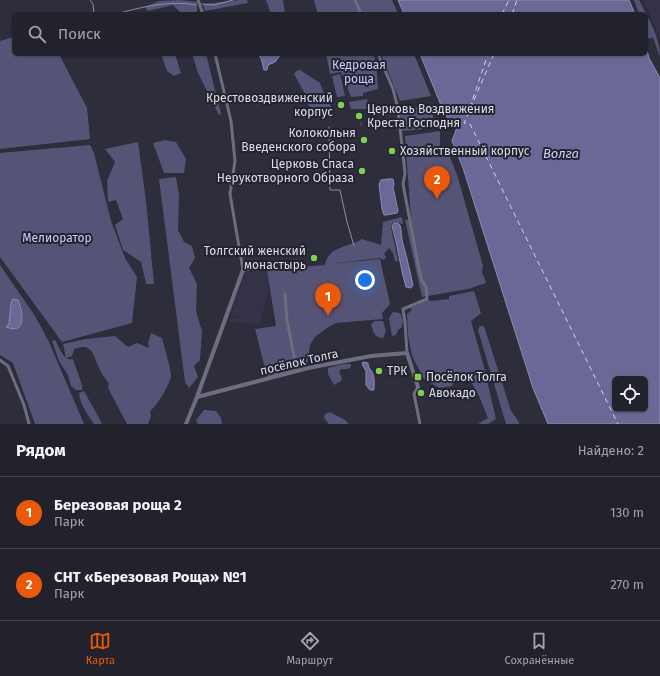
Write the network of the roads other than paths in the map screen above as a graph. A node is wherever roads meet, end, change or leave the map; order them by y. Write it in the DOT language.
graph roads {
  1 [pos="198,0"];
  2 [pos="355,0"];
  3 [pos="202,12"];
  4 [pos="360,12"];
  5 [pos="215,56"];
  6 [pos="379,56"];
  7 [pos="298,265"];
  8 [pos="243,270"];
  9 [pos="285,294"];
  10 [pos="407,353"];
  11 [pos="0,360"];
  12 [pos="297,371"];
  13 [pos="418,387"];
  14 [pos="197,397"];
  15 [pos="29,424"];
  16 [pos="186,424"];
  17 [pos="420,424"];
  1 -- 3 [label="street"];
  2 -- 4 [label="street"];
  5 -- 8 [label="street"];
  6 -- 10 [label="street"];
  7 -- 8 [label="street"];
  8 -- 14 [label="street"];
  9 -- 12 [label="street"];
  10 -- 12 [label="street, посёлок Толга"];
  10 -- 13 [label="street"];
  11 -- 15 [label="street"];
  12 -- 14 [label="street, посёлок Толга"];
  13 -- 17 [label="street"];
  14 -- 16 [label="street"];
}
